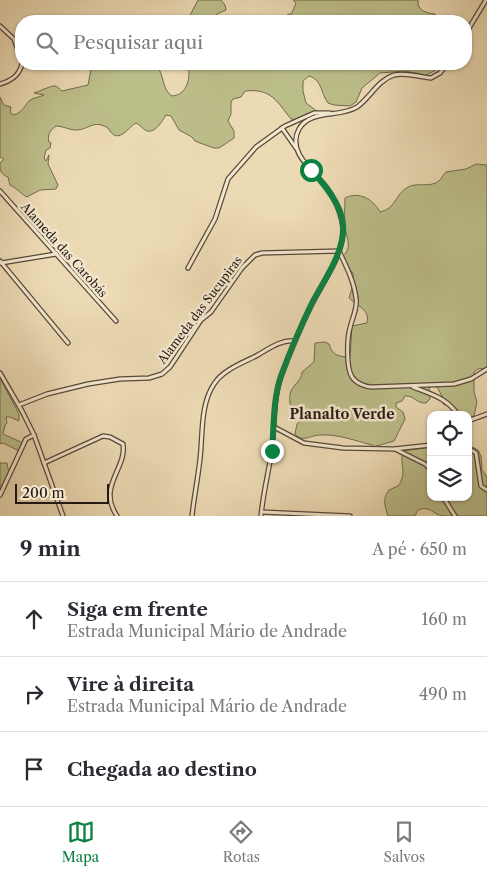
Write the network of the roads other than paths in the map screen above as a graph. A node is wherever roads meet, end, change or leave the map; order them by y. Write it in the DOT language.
graph roads {
  1 [pos="486,0"];
  2 [pos="472,23"];
  3 [pos="0,26"];
  4 [pos="15,43"];
  5 [pos="19,70"];
  6 [pos="442,70"];
  7 [pos="0,84"];
  8 [pos="336,114"];
  9 [pos="282,128"];
  10 [pos="297,150"];
  11 [pos="0,191"];
  12 [pos="339,251"];
  13 [pos="56,254"];
  14 [pos="1,262"];
  15 [pos="188,268"];
  16 [pos="116,321"];
  17 [pos="295,341"];
  18 [pos="68,343"];
  19 [pos="487,368"];
  20 [pos="0,373"];
  21 [pos="410,386"];
  22 [pos="19,405"];
  23 [pos="456,411"];
  24 [pos="487,414"];
  25 [pos="472,420"];
  26 [pos="274,427"];
  27 [pos="34,435"];
  28 [pos="427,445"];
  29 [pos="394,449"];
  30 [pos="472,450"];
  31 [pos="44,463"];
  32 [pos="427,466"];
  33 [pos="487,490"];
  34 [pos="0,495"];
  35 [pos="446,501"];
  36 [pos="262,514"];
  37 [pos="63,516"];
  38 [pos="117,516"];
  39 [pos="192,516"];
  40 [pos="350,516"];
  41 [pos="455,516"];
  1 -- 2 [label="street"];
  3 -- 4 [label="street"];
  5 -- 7 [label="street"];
  6 -- 8 [label="street"];
  8 -- 9 [label="street"];
  8 -- 10 [label="street"];
  9 -- 10 [label="street"];
  9 -- 15 [label="street"];
  10 -- 12 [label="street"];
  11 -- 13 [label="street, Alameda das Carobás"];
  12 -- 17 [label="street"];
  12 -- 21 [label="street"];
  12 -- 22 [label="street, Alameda das Sucupiras"];
  13 -- 14 [label="street"];
  13 -- 16 [label="street, Alameda das Carobás"];
  14 -- 18 [label="street"];
  17 -- 26 [label="street"];
  17 -- 39 [label="street"];
  19 -- 21 [label="street"];
  20 -- 22 [label="street"];
  21 -- 23 [label="street"];
  22 -- 27 [label="street"];
  24 -- 25 [label="street"];
  26 -- 29 [label="street"];
  26 -- 36 [label="street"];
  27 -- 31 [label="street"];
  27 -- 34 [label="street"];
  28 -- 29 [label="street"];
  29 -- 32 [label="street"];
  30 -- 33 [label="street"];
  31 -- 37 [label="street"];
  31 -- 38 [label="street"];
  35 -- 41 [label="street"];
  36 -- 40 [label="street"];
}
